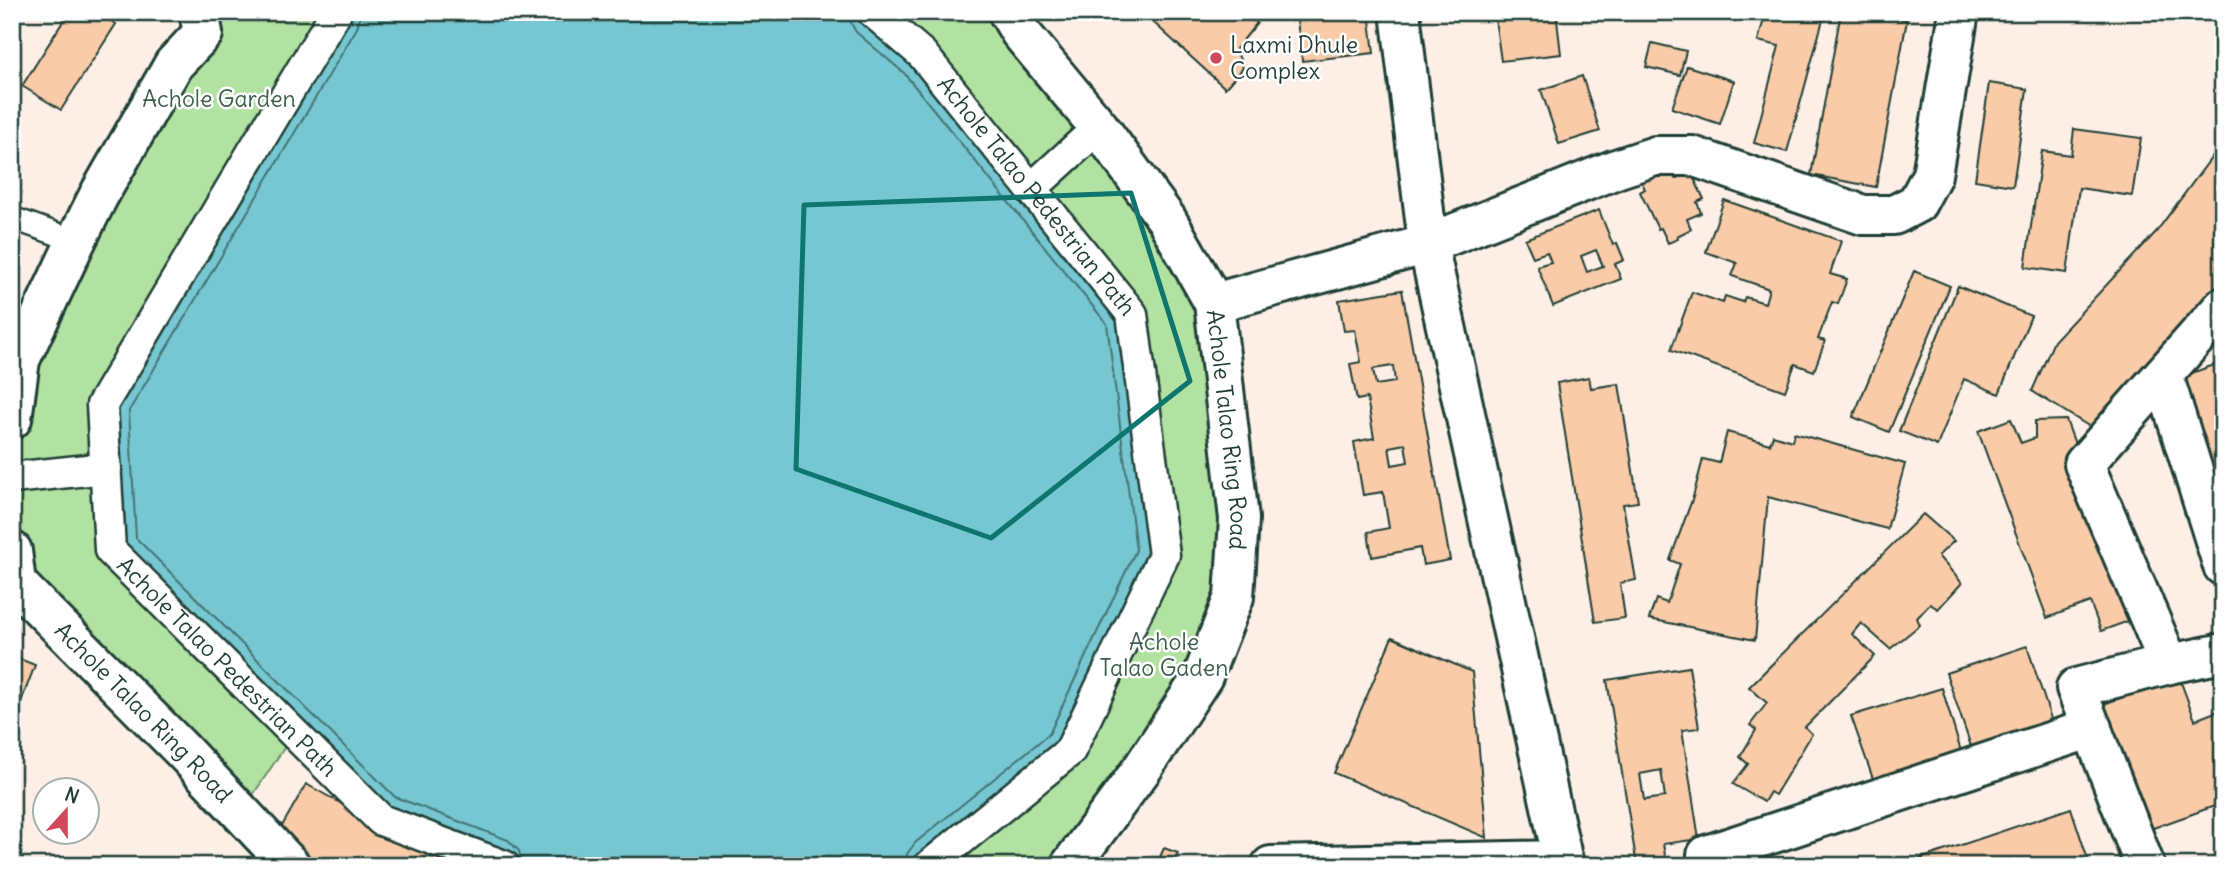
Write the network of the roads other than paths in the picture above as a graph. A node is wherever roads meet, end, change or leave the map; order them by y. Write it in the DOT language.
graph roads {
  1 [pos="336,12"];
  2 [pos="873,12"];
  3 [pos="1008,12"];
  4 [pos="1400,12"];
  5 [pos="1959,12"];
  6 [pos="208,19"];
  7 [pos="1099,127"];
  8 [pos="1031,189"];
  9 [pos="12,218"];
  10 [pos="76,241"];
  11 [pos="1428,244"];
  12 [pos="1214,303"];
  13 [pos="2223,307"];
  14 [pos="2163,374"];
  15 [pos="12,419"];
  16 [pos="106,468"];
  17 [pos="12,478"];
  18 [pos="12,551"];
  19 [pos="2223,566"];
  20 [pos="2223,653"];
  21 [pos="2169,664"];
  22 [pos="2092,728"];
  23 [pos="1564,863"];
  24 [pos="290,866"];
  25 [pos="504,866"];
  26 [pos="929,866"];
  27 [pos="1070,866"];
  28 [pos="1271,866"];
  29 [pos="1710,866"];
  30 [pos="2145,866"];
  1 -- 16 [label="street, Achole Talao Pedestrian Path"];
  2 -- 8 [label="street, Achole Talao Pedestrian Path"];
  3 -- 7 [label="street, Achole Talao Ring Road"];
  4 -- 11 [label="street"];
  5 -- 11 [label="street"];
  6 -- 10 [label="street"];
  7 -- 8 [label="street"];
  7 -- 12 [label="street, Achole Talao Ring Road"];
  8 -- 26 [label="street, Achole Talao Pedestrian Path"];
  9 -- 10 [label="lane"];
  10 -- 15 [label="street"];
  11 -- 12 [label="street"];
  11 -- 23 [label="street"];
  12 -- 27 [label="street, Achole Talao Ring Road"];
  13 -- 14 [label="street"];
  14 -- 19 [label="street"];
  14 -- 21 [label="street"];
  16 -- 17 [label="street"];
  16 -- 25 [label="street, Achole Talao Pedestrian Path"];
  18 -- 24 [label="street, Achole Talao Ring Road"];
  20 -- 21 [label="street"];
  21 -- 22 [label="street"];
  22 -- 29 [label="street"];
  22 -- 30 [label="street"];
  23 -- 28 [label="street"];
}
